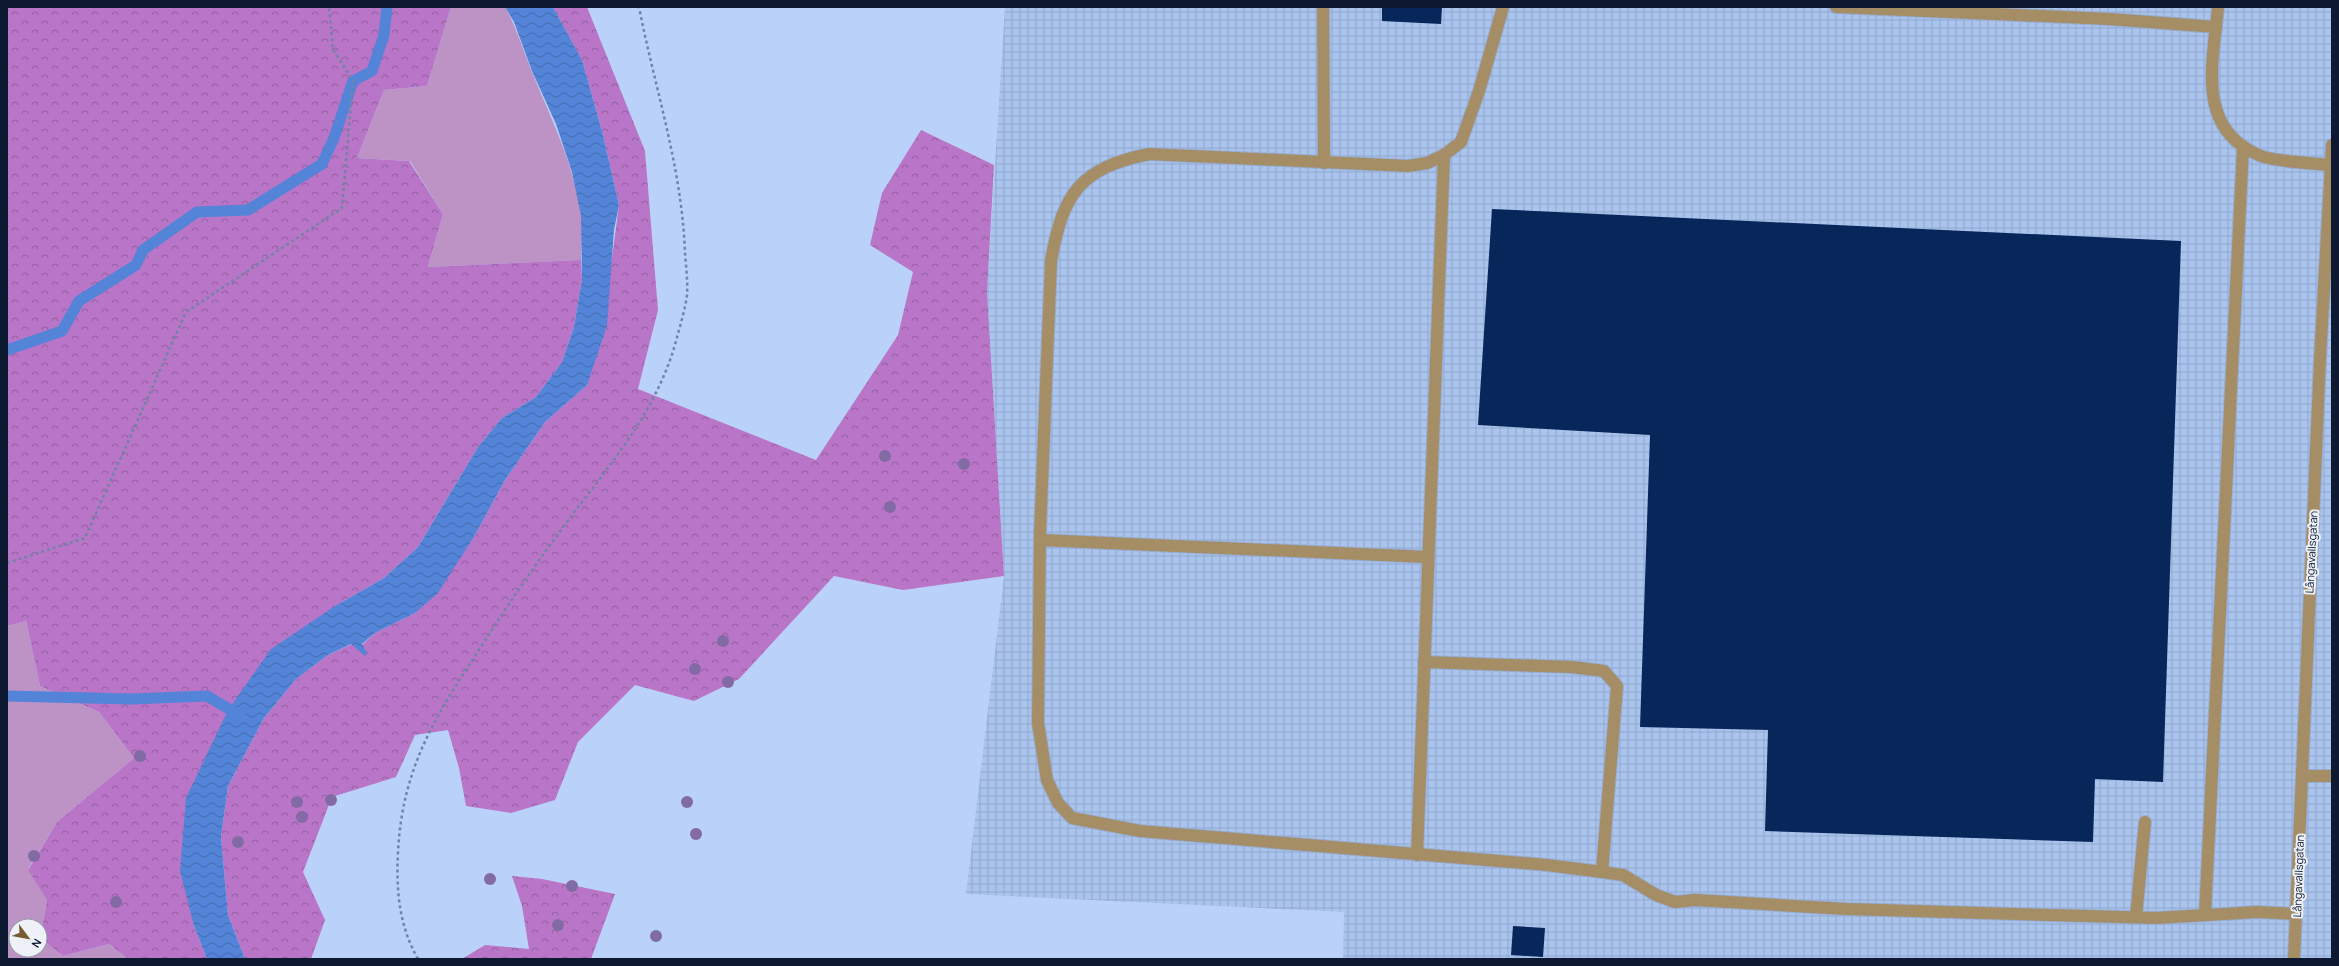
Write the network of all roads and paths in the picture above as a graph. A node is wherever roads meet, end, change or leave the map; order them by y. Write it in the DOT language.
graph roads {
  1 [pos="329,7"];
  2 [pos="639,7"];
  3 [pos="1323,7"];
  4 [pos="1504,7"];
  5 [pos="1836,7"];
  6 [pos="2218,7"];
  7 [pos="1946,9"];
  8 [pos="2046,12"];
  9 [pos="2216,27"];
  10 [pos="2332,145"];
  11 [pos="2243,147"];
  12 [pos="1444,155"];
  13 [pos="1324,163"];
  14 [pos="2331,165"];
  15 [pos="2328,280"];
  16 [pos="1040,540"];
  17 [pos="1428,557"];
  18 [pos="7,563"];
  19 [pos="1424,662"];
  20 [pos="2302,776"];
  21 [pos="2332,776"];
  22 [pos="2145,822"];
  23 [pos="1417,855"];
  24 [pos="1602,872"];
  25 [pos="2296,914"];
  26 [pos="2205,915"];
  27 [pos="2136,917"];
  28 [pos="418,959"];
  29 [pos="2294,959"];
  1 -- 18 [label="path"];
  2 -- 28 [label="path"];
  3 -- 13 [label="street"];
  4 -- 12 [label="street"];
  5 -- 7 [label="street"];
  6 -- 9 [label="street"];
  7 -- 8 [label="street"];
  8 -- 9 [label="street"];
  9 -- 11 [label="street"];
  10 -- 14 [label="street, Långavallsgatan"];
  11 -- 14 [label="street"];
  11 -- 26 [label="street"];
  12 -- 13 [label="street"];
  12 -- 17 [label="street"];
  13 -- 16 [label="street"];
  14 -- 15 [label="street, Långavallsgatan"];
  15 -- 20 [label="street, Långavallsgatan"];
  16 -- 17 [label="street"];
  16 -- 23 [label="street"];
  17 -- 19 [label="street"];
  19 -- 23 [label="street"];
  19 -- 24 [label="street"];
  20 -- 21 [label="street"];
  20 -- 25 [label="street, Långavallsgatan"];
  22 -- 27 [label="street"];
  23 -- 24 [label="street"];
  24 -- 27 [label="street"];
  25 -- 26 [label="street"];
  25 -- 29 [label="street, Långavallsgatan"];
  26 -- 27 [label="street"];
}
